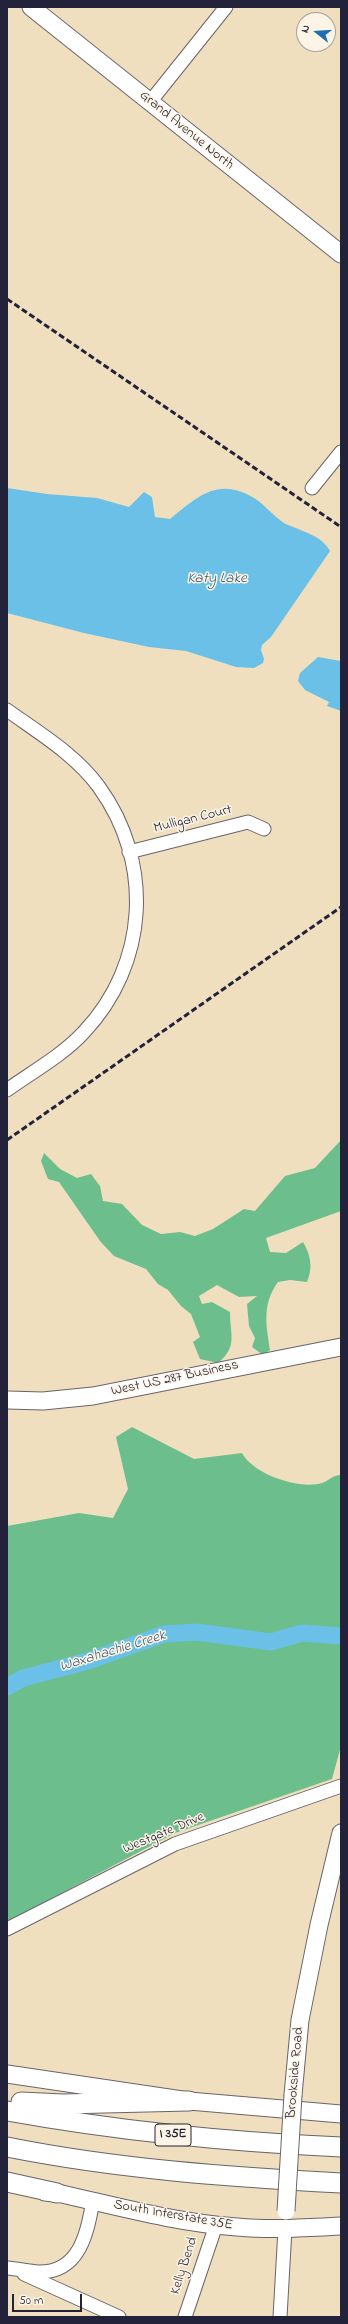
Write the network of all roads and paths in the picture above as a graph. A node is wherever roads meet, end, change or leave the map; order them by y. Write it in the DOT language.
graph roads {
  1 [pos="31,7"];
  2 [pos="226,7"];
  3 [pos="150,102"];
  4 [pos="341,254"];
  5 [pos="341,452"];
  6 [pos="312,488"];
  7 [pos="7,710"];
  8 [pos="264,829"];
  9 [pos="129,852"];
  10 [pos="7,1090"];
  11 [pos="341,1347"];
  12 [pos="7,1400"];
  13 [pos="341,1786"];
  14 [pos="341,1837"];
  15 [pos="7,1929"];
  16 [pos="7,2074"];
  17 [pos="7,2100"];
  18 [pos="189,2101"];
  19 [pos="7,2111"];
  20 [pos="341,2114"];
  21 [pos="7,2147"];
  22 [pos="341,2147"];
  23 [pos="7,2182"];
  24 [pos="341,2183"];
  25 [pos="7,2189"];
  26 [pos="57,2193"];
  27 [pos="93,2201"];
  28 [pos="216,2225"];
  29 [pos="341,2226"];
  30 [pos="285,2229"];
  31 [pos="10,2268"];
  32 [pos="120,2317"];
  33 [pos="185,2317"];
  34 [pos="280,2317"];
  1 -- 3 [label="main road, Grand Avenue North"];
  2 -- 3 [label="street"];
  3 -- 4 [label="main road, Grand Avenue North"];
  5 -- 6 [label="street"];
  7 -- 9 [label="street"];
  8 -- 9 [label="street, Mulligan Court"];
  9 -- 10 [label="street"];
  11 -- 12 [label="main road, West US 287 Business"];
  13 -- 15 [label="street, Westgate Drive"];
  14 -- 30 [label="main road, Brookside Road, bridge"];
  16 -- 18 [label="main road"];
  17 -- 18 [label="highway"];
  18 -- 20 [label="main road"];
  19 -- 22 [label="highway, I 35E"];
  21 -- 24 [label="highway"];
  23 -- 26 [label="highway"];
  25 -- 26 [label="main road, South Interstate 35E"];
  26 -- 27 [label="main road, South Interstate 35E"];
  27 -- 28 [label="main road, South Interstate 35E"];
  27 -- 31 [label="street"];
  28 -- 30 [label="main road, South Interstate 35E"];
  28 -- 33 [label="street, Kelly Bend"];
  29 -- 30 [label="main road, South Interstate 35E"];
  30 -- 34 [label="street, Brookside Road"];
  31 -- 32 [label="street"];
}
